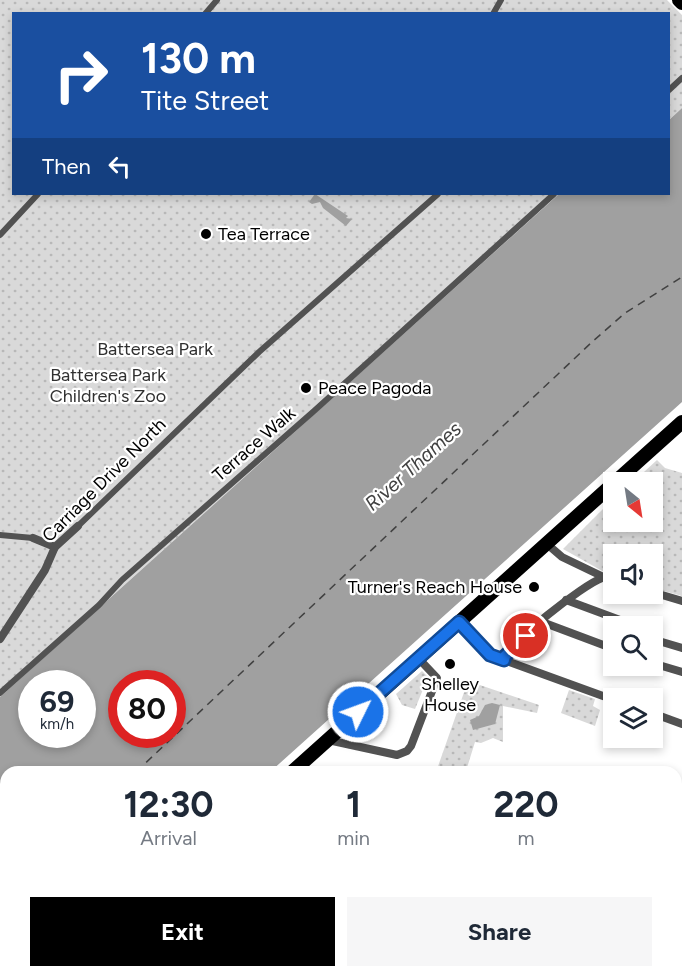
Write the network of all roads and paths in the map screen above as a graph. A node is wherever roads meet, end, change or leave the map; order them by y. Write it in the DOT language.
graph roads {
  1 [pos="217,0"];
  2 [pos="207,12"];
  3 [pos="682,78"];
  4 [pos="670,89"];
  5 [pos="37,195"];
  6 [pos="437,195"];
  7 [pos="553,195"];
  8 [pos="0,235"];
  9 [pos="682,422"];
  10 [pos="78,526"];
  11 [pos="0,535"];
  12 [pos="33,538"];
  13 [pos="547,543"];
  14 [pos="55,547"];
  15 [pos="602,579"];
  16 [pos="663,595"];
  17 [pos="566,600"];
  18 [pos="682,600"];
  19 [pos="609,616"];
  20 [pos="459,622"];
  21 [pos="542,622"];
  22 [pos="0,639"];
  23 [pos="663,642"];
  24 [pos="603,645"];
  25 [pos="682,648"];
  26 [pos="418,659"];
  27 [pos="504,660"];
  28 [pos="663,666"];
  29 [pos="682,672"];
  30 [pos="0,693"];
  31 [pos="603,696"];
  32 [pos="663,718"];
  33 [pos="682,724"];
  34 [pos="328,740"];
  35 [pos="299,766"];
  1 -- 2 [label="street"];
  3 -- 4 [label="street"];
  5 -- 8 [label="street"];
  6 -- 10 [label="street, Carriage Drive North"];
  7 -- 30 [label="street, Terrace Walk"];
  9 -- 13 [label="highway"];
  10 -- 14 [label="street, Carriage Drive North"];
  11 -- 12 [label="street"];
  12 -- 14 [label="street"];
  13 -- 15 [label="street"];
  13 -- 20 [label="highway"];
  14 -- 22 [label="street, Carriage Drive North"];
  15 -- 17 [label="street"];
  16 -- 18 [label="street"];
  17 -- 19 [label="street"];
  17 -- 21 [label="street"];
  20 -- 26 [label="highway"];
  20 -- 27 [label="street"];
  21 -- 24 [label="street"];
  21 -- 27 [label="street"];
  23 -- 25 [label="street"];
  26 -- 34 [label="highway"];
  26 -- 34 [label="street"];
  27 -- 31 [label="street"];
  28 -- 29 [label="street"];
  32 -- 33 [label="street"];
  34 -- 35 [label="highway"];
}
